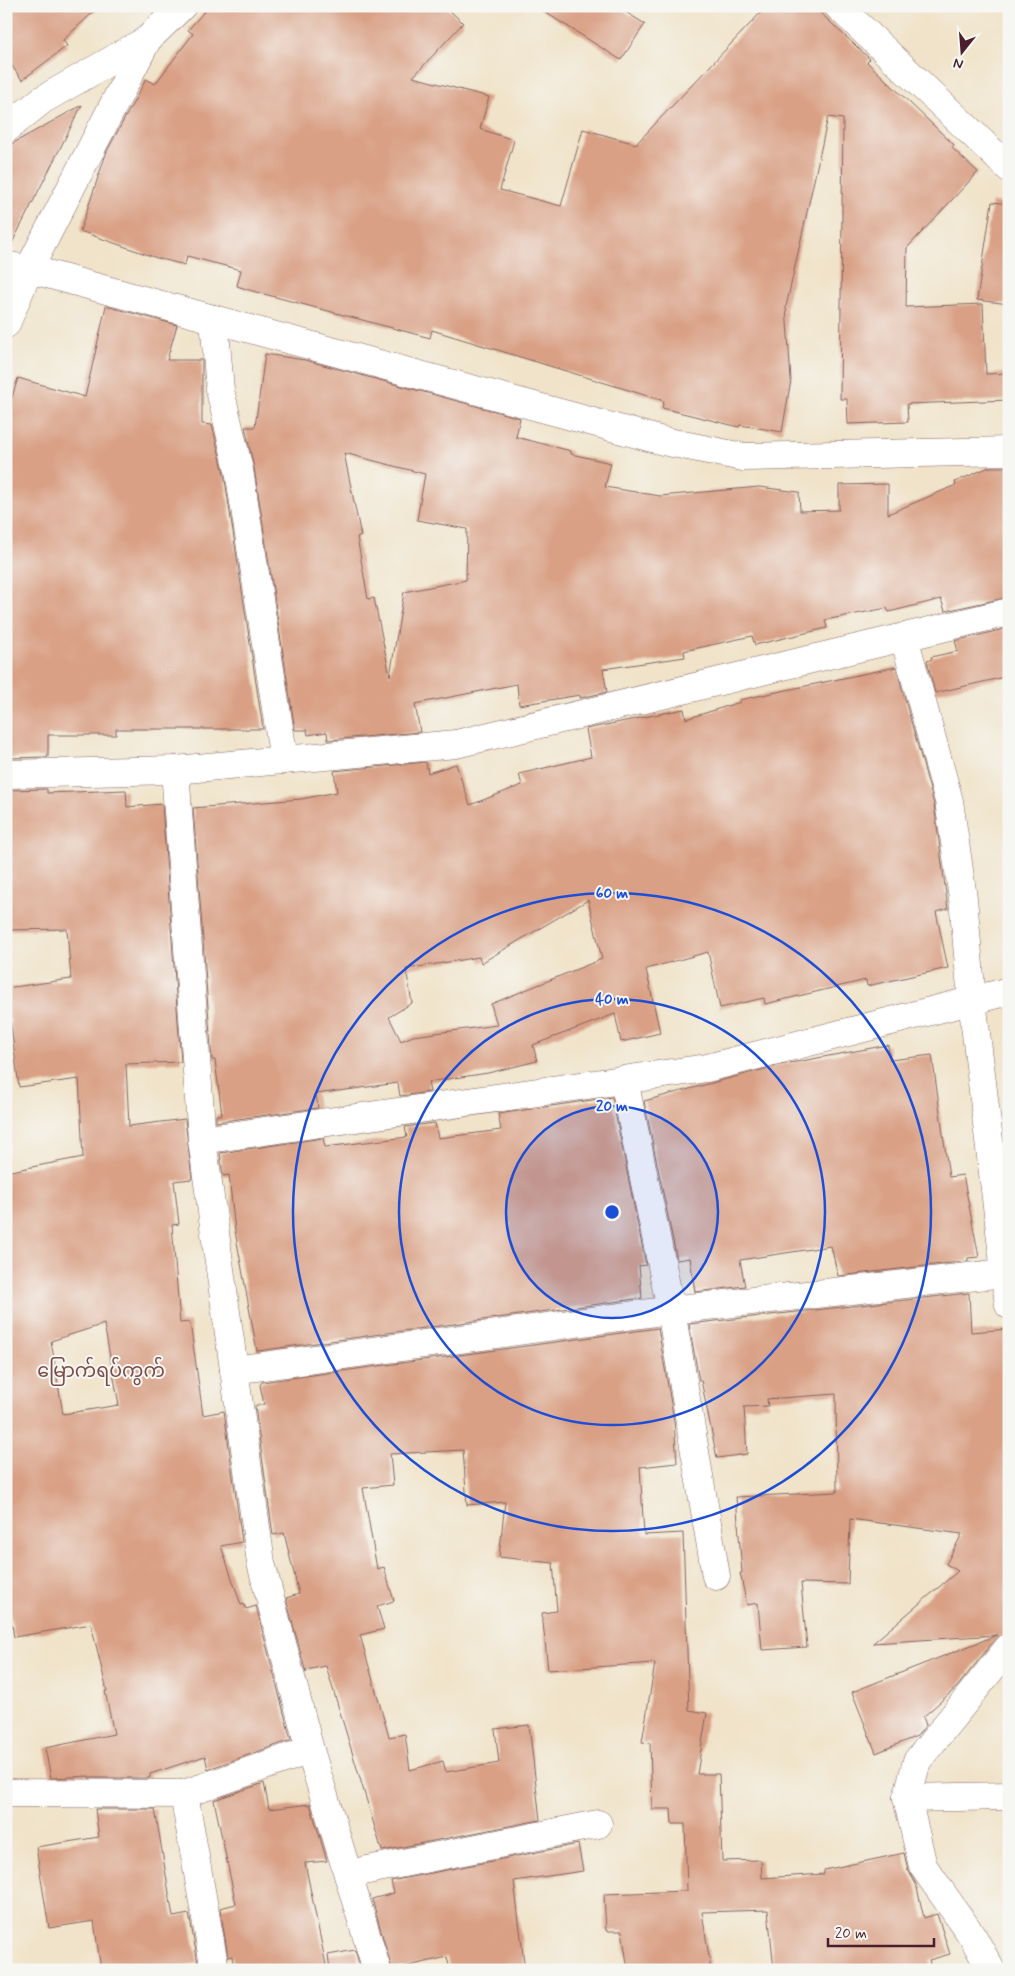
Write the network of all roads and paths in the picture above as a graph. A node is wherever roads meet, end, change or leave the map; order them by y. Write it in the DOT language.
graph roads {
  1 [pos="182,6"];
  2 [pos="838,6"];
  3 [pos="147,40"];
  4 [pos="6,129"];
  5 [pos="1009,168"];
  6 [pos="18,268"];
  7 [pos="214,319"];
  8 [pos="6,324"];
  9 [pos="1009,451"];
  10 [pos="1009,612"];
  11 [pos="904,638"];
  12 [pos="284,760"];
  13 [pos="175,770"];
  14 [pos="6,774"];
  15 [pos="1009,991"];
  16 [pos="972,1000"];
  17 [pos="624,1080"];
  18 [pos="202,1140"];
  19 [pos="1004,1273"];
  20 [pos="1009,1305"];
  21 [pos="671,1310"];
  22 [pos="234,1370"];
  23 [pos="716,1576"];
  24 [pos="1009,1647"];
  25 [pos="310,1750"];
  26 [pos="6,1794"];
  27 [pos="184,1794"];
  28 [pos="1009,1796"];
  29 [pos="907,1798"];
  30 [pos="598,1824"];
  31 [pos="348,1874"];
  32 [pos="215,1970"];
  33 [pos="377,1970"];
  34 [pos="991,1970"];
  1 -- 3 [label="street"];
  2 -- 5 [label="street"];
  3 -- 4 [label="street"];
  3 -- 6 [label="street"];
  6 -- 7 [label="street"];
  6 -- 8 [label="street"];
  7 -- 9 [label="street"];
  7 -- 12 [label="street"];
  10 -- 11 [label="street"];
  11 -- 12 [label="street"];
  11 -- 16 [label="street"];
  12 -- 13 [label="street"];
  13 -- 14 [label="street"];
  13 -- 18 [label="street"];
  15 -- 16 [label="street"];
  16 -- 17 [label="street"];
  16 -- 19 [label="street"];
  17 -- 18 [label="street"];
  17 -- 21 [label="street"];
  18 -- 22 [label="street"];
  19 -- 20 [label="street"];
  19 -- 21 [label="street"];
  21 -- 22 [label="street"];
  21 -- 23 [label="street"];
  22 -- 25 [label="street"];
  24 -- 29 [label="street"];
  25 -- 27 [label="street"];
  25 -- 31 [label="street"];
  26 -- 27 [label="street"];
  27 -- 32 [label="street"];
  28 -- 29 [label="street"];
  29 -- 34 [label="street"];
  30 -- 31 [label="street"];
  31 -- 33 [label="street"];
}
